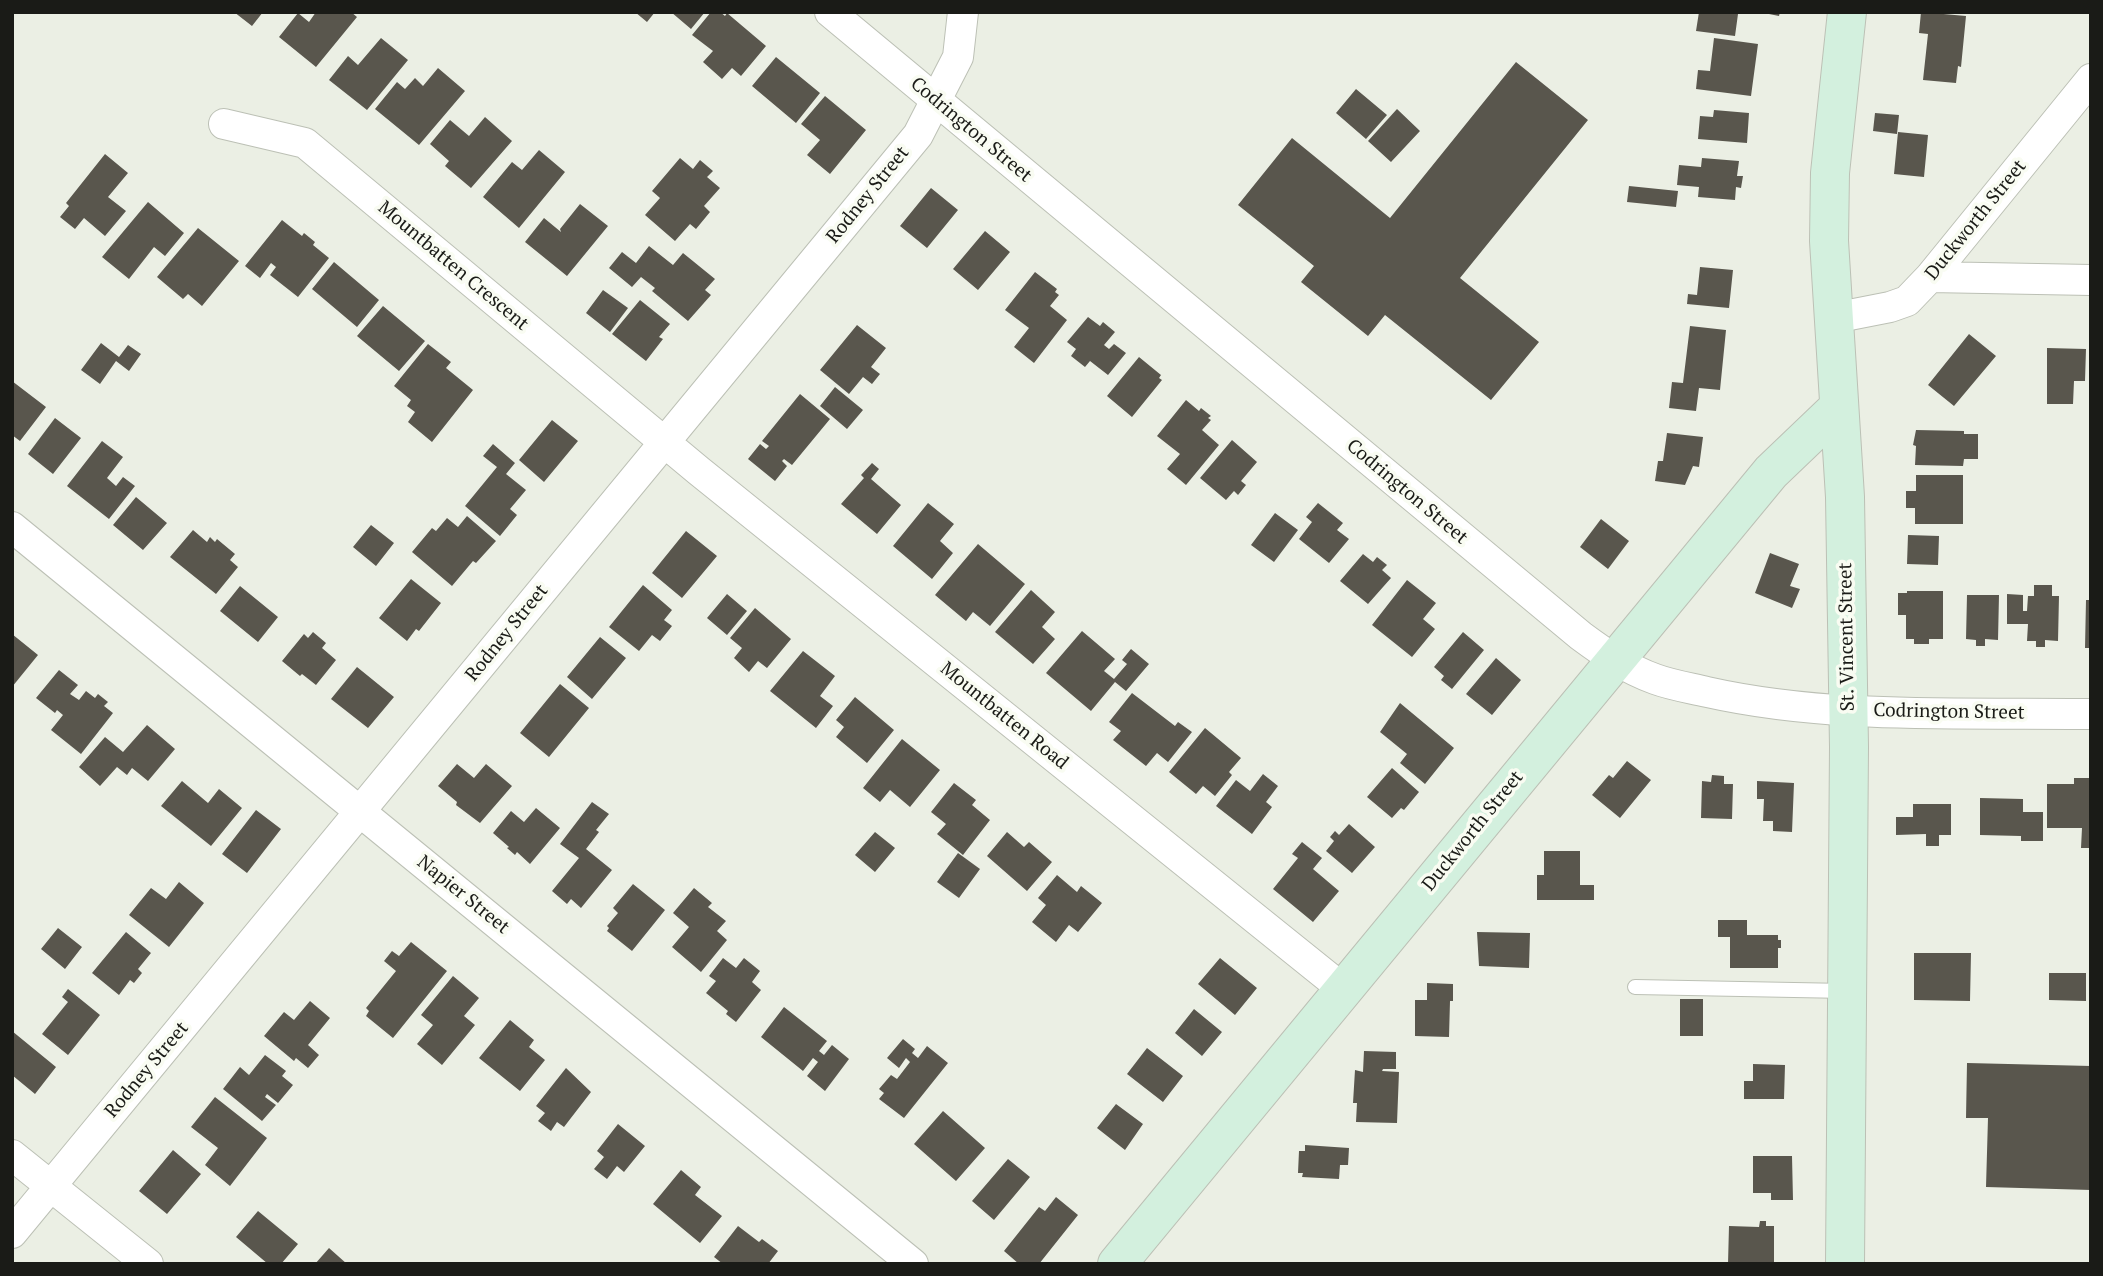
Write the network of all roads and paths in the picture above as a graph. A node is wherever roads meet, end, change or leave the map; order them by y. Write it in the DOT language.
graph roads {
  1 [pos="830,12"];
  2 [pos="963,12"];
  3 [pos="1847,12"];
  4 [pos="2091,79"];
  5 [pos="935,101"];
  6 [pos="224,124"];
  7 [pos="1930,277"];
  8 [pos="2091,280"];
  9 [pos="1834,318"];
  10 [pos="1839,407"];
  11 [pos="665,442"];
  12 [pos="12,527"];
  13 [pos="1614,660"];
  14 [pos="1848,710"];
  15 [pos="2091,713"];
  16 [pos="360,811"];
  17 [pos="1635,988"];
  18 [pos="1343,989"];
  19 [pos="1847,992"];
  20 [pos="12,1155"];
  21 [pos="51,1186"];
  22 [pos="12,1233"];
  23 [pos="148,1264"];
  24 [pos="913,1264"];
  25 [pos="1117,1264"];
  26 [pos="1845,1264"];
  1 -- 5 [label="street, Codrington Street"];
  2 -- 5 [label="street, Rodney Street"];
  3 -- 9 [label="main road, St. Vincent Street"];
  4 -- 7 [label="street, Duckworth Street"];
  5 -- 11 [label="street, Rodney Street"];
  5 -- 13 [label="street, Codrington Street"];
  6 -- 11 [label="street, Mountbatten Crescent"];
  7 -- 8 [label="street"];
  7 -- 9 [label="street, Duckworth Street"];
  9 -- 10 [label="main road, St. Vincent Street"];
  10 -- 13 [label="main road, Duckworth Street"];
  10 -- 14 [label="main road, St. Vincent Street"];
  11 -- 16 [label="street, Rodney Street"];
  11 -- 18 [label="street, Mountbatten Road"];
  12 -- 16 [label="street, Napier Street"];
  13 -- 14 [label="street, Codrington Street"];
  13 -- 18 [label="main road, Duckworth Street"];
  14 -- 15 [label="street, Codrington Street"];
  14 -- 19 [label="main road, St. Vincent Street"];
  16 -- 21 [label="street, Rodney Street"];
  16 -- 24 [label="street, Napier Street"];
  17 -- 19 [label="lane"];
  18 -- 25 [label="main road, Duckworth Street"];
  19 -- 26 [label="main road, St. Vincent Street"];
  20 -- 21 [label="street"];
  21 -- 22 [label="street, Rodney Street"];
  21 -- 23 [label="street"];
}
